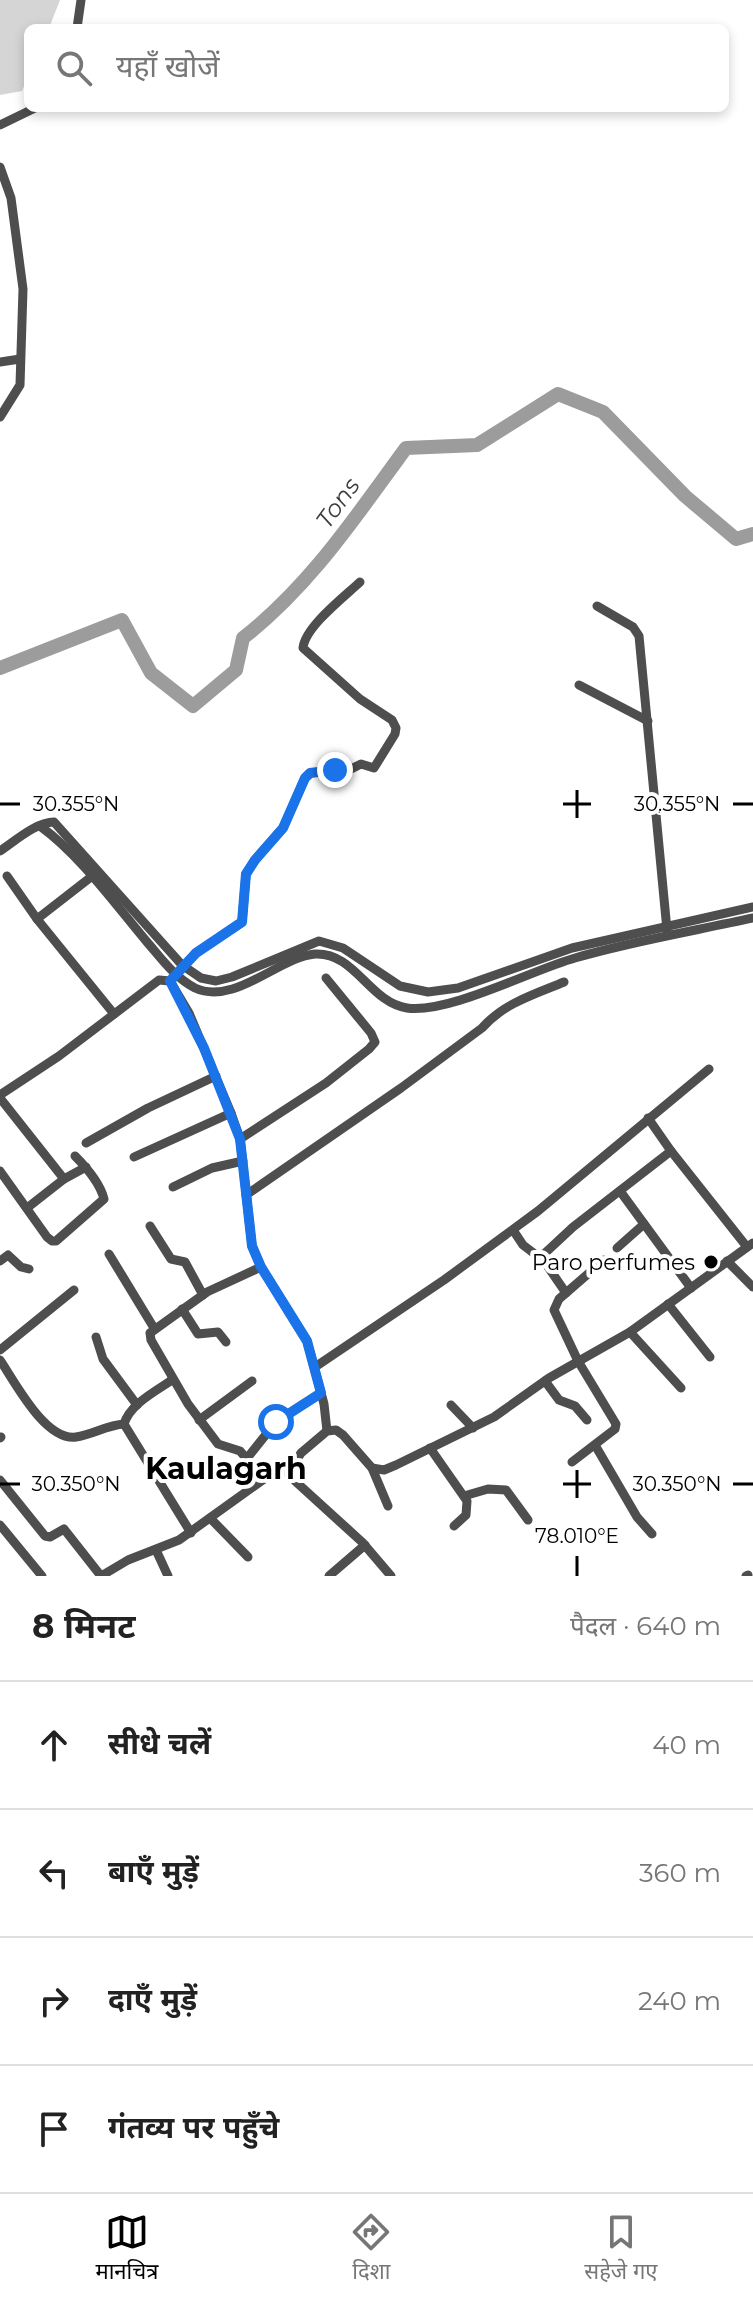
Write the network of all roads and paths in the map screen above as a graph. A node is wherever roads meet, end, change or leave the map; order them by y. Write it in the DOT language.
graph roads {
  1 [pos="81,0"];
  2 [pos="78,24"];
  3 [pos="27,112"];
  4 [pos="0,125"];
  5 [pos="0,167"];
  6 [pos="20,359"];
  7 [pos="0,362"];
  8 [pos="0,417"];
  9 [pos="360,582"];
  10 [pos="597,606"];
  11 [pos="579,685"];
  12 [pos="648,721"];
  13 [pos="40,826"];
  14 [pos="0,851"];
  15 [pos="7,876"];
  16 [pos="91,877"];
  17 [pos="753,907"];
  18 [pos="753,918"];
  19 [pos="37,919"];
  20 [pos="668,932"];
  21 [pos="182,965"];
  22 [pos="173,977"];
  23 [pos="326,978"];
  24 [pos="564,982"];
  25 [pos="114,1014"];
  26 [pos="709,1069"];
  27 [pos="216,1076"];
  28 [pos="0,1096"];
  29 [pos="231,1113"];
  30 [pos="648,1118"];
  31 [pos="240,1139"];
  32 [pos="86,1143"];
  33 [pos="671,1151"];
  34 [pos="75,1156"];
  35 [pos="134,1157"];
  36 [pos="243,1161"];
  37 [pos="86,1167"];
  38 [pos="0,1171"];
  39 [pos="64,1179"];
  40 [pos="173,1187"];
  41 [pos="620,1191"];
  42 [pos="246,1195"];
  43 [pos="27,1208"];
  44 [pos="644,1224"];
  45 [pos="150,1226"];
  46 [pos="513,1230"];
  47 [pos="750,1245"];
  48 [pos="617,1248"];
  49 [pos="109,1254"];
  50 [pos="604,1260"];
  51 [pos="0,1261"];
  52 [pos="544,1261"];
  53 [pos="727,1261"];
  54 [pos="261,1267"];
  55 [pos="29,1269"];
  56 [pos="753,1287"];
  57 [pos="691,1288"];
  58 [pos="74,1290"];
  59 [pos="566,1293"];
  60 [pos="203,1295"];
  61 [pos="668,1304"];
  62 [pos="182,1309"];
  63 [pos="154,1328"];
  64 [pos="630,1332"];
  65 [pos="96,1337"];
  66 [pos="226,1342"];
  67 [pos="0,1350"];
  68 [pos="710,1357"];
  69 [pos="0,1360"];
  70 [pos="578,1361"];
  71 [pos="315,1367"];
  72 [pos="172,1380"];
  73 [pos="252,1381"];
  74 [pos="545,1381"];
  75 [pos="681,1388"];
  76 [pos="321,1393"];
  77 [pos="137,1405"];
  78 [pos="451,1405"];
  79 [pos="199,1420"];
  80 [pos="587,1420"];
  81 [pos="124,1424"];
  82 [pos="473,1428"];
  83 [pos="327,1431"];
  84 [pos="595,1445"];
  85 [pos="430,1448"];
  86 [pos="248,1457"];
  87 [pos="572,1462"];
  88 [pos="372,1468"];
  89 [pos="290,1470"];
  90 [pos="264,1479"];
  91 [pos="0,1480"];
  92 [pos="464,1496"];
  93 [pos="388,1506"];
  94 [pos="210,1518"];
  95 [pos="528,1520"];
  96 [pos="0,1525"];
  97 [pos="454,1526"];
  98 [pos="191,1533"];
  99 [pos="652,1534"];
  100 [pos="365,1545"];
  101 [pos="156,1550"];
  102 [pos="248,1557"];
  103 [pos="42,1576"];
  104 [pos="101,1576"];
  105 [pos="168,1576"];
  106 [pos="329,1576"];
  107 [pos="391,1576"];
  1 -- 2 [label="street"];
  3 -- 4 [label="street"];
  5 -- 6 [label="street"];
  6 -- 7 [label="street"];
  6 -- 8 [label="street"];
  9 -- 21 [label="street"];
  10 -- 12 [label="street"];
  11 -- 12 [label="street"];
  12 -- 20 [label="street"];
  13 -- 14 [label="street"];
  13 -- 16 [label="street"];
  13 -- 21 [label="street"];
  15 -- 19 [label="street"];
  16 -- 19 [label="street"];
  16 -- 22 [label="street"];
  17 -- 20 [label="street"];
  18 -- 20 [label="street"];
  19 -- 25 [label="street"];
  20 -- 21 [label="street"];
  20 -- 22 [label="street"];
  21 -- 22 [label="street"];
  22 -- 25 [label="street"];
  22 -- 27 [label="street"];
  23 -- 31 [label="street"];
  24 -- 42 [label="street"];
  25 -- 28 [label="street"];
  26 -- 30 [label="street"];
  27 -- 29 [label="street"];
  27 -- 32 [label="street"];
  28 -- 39 [label="street"];
  29 -- 31 [label="street"];
  29 -- 35 [label="street"];
  30 -- 33 [label="street"];
  30 -- 46 [label="street"];
  31 -- 36 [label="street"];
  33 -- 41 [label="street"];
  33 -- 47 [label="street"];
  34 -- 37 [label="street"];
  36 -- 40 [label="street"];
  36 -- 42 [label="street"];
  37 -- 39 [label="street"];
  37 -- 43 [label="street"];
  38 -- 43 [label="street"];
  39 -- 43 [label="street"];
  41 -- 44 [label="street"];
  41 -- 52 [label="street"];
  42 -- 54 [label="street"];
  44 -- 48 [label="street"];
  44 -- 57 [label="street"];
  45 -- 60 [label="street"];
  46 -- 52 [label="street"];
  46 -- 71 [label="street"];
  47 -- 53 [label="street"];
  49 -- 63 [label="street"];
  50 -- 59 [label="street"];
  51 -- 55 [label="street"];
  52 -- 59 [label="street"];
  53 -- 56 [label="street"];
  53 -- 57 [label="street"];
  54 -- 60 [label="street"];
  54 -- 71 [label="street"];
  57 -- 61 [label="street"];
  58 -- 67 [label="street"];
  59 -- 70 [label="street"];
  60 -- 62 [label="street"];
  61 -- 64 [label="street"];
  61 -- 68 [label="street"];
  62 -- 63 [label="street"];
  62 -- 66 [label="street"];
  63 -- 72 [label="street"];
  64 -- 70 [label="street"];
  64 -- 75 [label="street"];
  65 -- 77 [label="street"];
  69 -- 81 [label="street"];
  70 -- 74 [label="street"];
  70 -- 84 [label="street"];
  71 -- 76 [label="street"];
  72 -- 77 [label="street"];
  72 -- 79 [label="street"];
  73 -- 79 [label="street"];
  74 -- 80 [label="street"];
  74 -- 82 [label="street"];
  76 -- 83 [label="street"];
  76 -- 86 [label="street"];
  77 -- 81 [label="street"];
  78 -- 82 [label="street"];
  79 -- 86 [label="street"];
  81 -- 98 [label="street"];
  82 -- 85 [label="street"];
  83 -- 88 [label="street"];
  83 -- 89 [label="street"];
  84 -- 87 [label="street"];
  84 -- 99 [label="street"];
  85 -- 88 [label="street"];
  85 -- 92 [label="street"];
  86 -- 90 [label="street"];
  88 -- 93 [label="street"];
  89 -- 90 [label="street"];
  89 -- 100 [label="street"];
  90 -- 94 [label="street"];
  91 -- 104 [label="street"];
  92 -- 95 [label="street"];
  92 -- 97 [label="street"];
  94 -- 98 [label="street"];
  94 -- 102 [label="street"];
  96 -- 103 [label="street"];
  98 -- 101 [label="street"];
  100 -- 106 [label="street"];
  100 -- 107 [label="street"];
  101 -- 104 [label="street"];
  101 -- 105 [label="street"];
}
